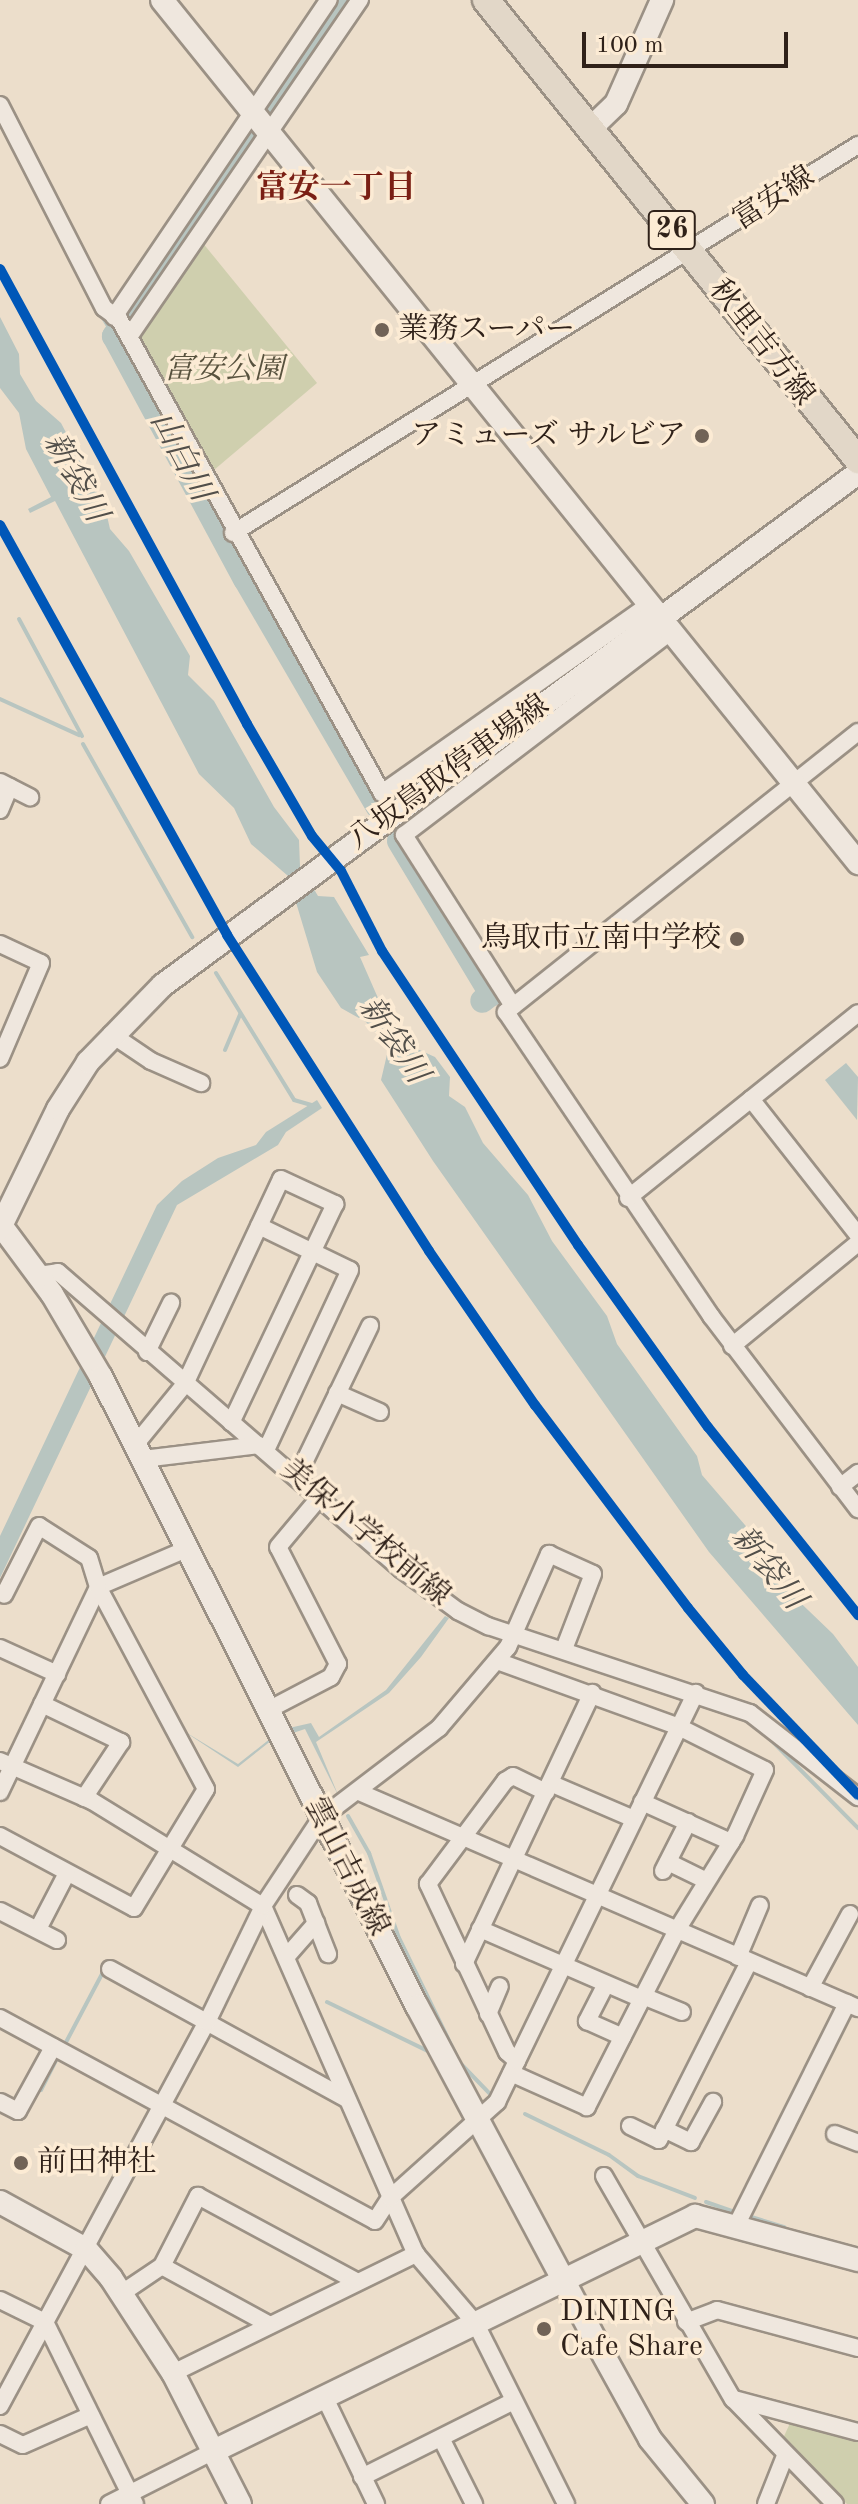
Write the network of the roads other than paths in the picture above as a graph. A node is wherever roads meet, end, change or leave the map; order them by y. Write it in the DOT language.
graph roads {
  1 [pos="162,0"];
  2 [pos="329,0"];
  3 [pos="360,0"];
  4 [pos="486,0"];
  5 [pos="662,0"];
  6 [pos="0,105"];
  7 [pos="261,122"];
  8 [pos="590,129"];
  9 [pos="858,145"];
  10 [pos="691,253"];
  11 [pos="122,326"];
  12 [pos="473,384"];
  13 [pos="858,460"];
  14 [pos="858,473"];
  15 [pos="233,533"];
  16 [pos="659,618"];
  17 [pos="858,732"];
  18 [pos="793,783"];
  19 [pos="5,785"];
  20 [pos="30,797"];
  21 [pos="0,810"];
  22 [pos="858,863"];
  23 [pos="0,944"];
  24 [pos="513,1006"];
  25 [pos="858,1013"];
  26 [pos="5,1031"];
  27 [pos="111,1034"];
  28 [pos="0,1059"];
  29 [pos="201,1083"];
  30 [pos="751,1099"];
  31 [pos="628,1198"];
  32 [pos="0,1226"];
  33 [pos="259,1226"];
  34 [pos="858,1235"];
  35 [pos="858,1243"];
  36 [pos="312,1252"];
  37 [pos="39,1275"];
  38 [pos="171,1303"];
  39 [pos="370,1326"];
  40 [pos="732,1346"];
  41 [pos="147,1352"];
  42 [pos="185,1384"];
  43 [pos="337,1393"];
  44 [pos="380,1412"];
  45 [pos="231,1423"];
  46 [pos="262,1447"];
  47 [pos="139,1452"];
  48 [pos="858,1473"];
  49 [pos="297,1477"];
  50 [pos="840,1487"];
  51 [pos="320,1497"];
  52 [pos="858,1509"];
  53 [pos="189,1548"];
  54 [pos="98,1587"];
  55 [pos="4,1595"];
  56 [pos="515,1634"];
  57 [pos="0,1648"];
  58 [pos="564,1649"];
  59 [pos="497,1661"];
  60 [pos="57,1674"];
  61 [pos="592,1693"];
  62 [pos="696,1693"];
  63 [pos="42,1704"];
  64 [pos="268,1710"];
  65 [pos="679,1727"];
  66 [pos="6,1764"];
  67 [pos="548,1788"];
  68 [pos="0,1792"];
  69 [pos="359,1792"];
  70 [pos="858,1797"];
  71 [pos="84,1798"];
  72 [pos="642,1802"];
  73 [pos="321,1818"];
  74 [pos="634,1819"];
  75 [pos="688,1822"];
  76 [pos="0,1836"];
  77 [pos="463,1837"];
  78 [pos="731,1842"];
  79 [pos="170,1847"];
  80 [pos="514,1859"];
  81 [pos="67,1873"];
  82 [pos="707,1881"];
  83 [pos="297,1895"];
  84 [pos="596,1896"];
  85 [pos="760,1905"];
  86 [pos="263,1906"];
  87 [pos="0,1911"];
  88 [pos="850,1914"];
  89 [pos="316,1923"];
  90 [pos="38,1929"];
  91 [pos="480,1929"];
  92 [pos="677,1930"];
  93 [pos="57,1940"];
  94 [pos="328,1954"];
  95 [pos="288,1955"];
  96 [pos="743,1960"];
  97 [pos="464,1964"];
  98 [pos="562,1966"];
  99 [pos="110,1969"];
  100 [pos="606,1984"];
  101 [pos="500,1986"];
  102 [pos="810,1988"];
  103 [pos="858,1988"];
  104 [pos="642,1997"];
  105 [pos="851,2005"];
  106 [pos="682,2012"];
  107 [pos="488,2014"];
  108 [pos="0,2018"];
  109 [pos="207,2022"];
  110 [pos="623,2037"];
  111 [pos="53,2047"];
  112 [pos="514,2067"];
  113 [pos="346,2099"];
  114 [pos="0,2102"];
  115 [pos="713,2102"];
  116 [pos="162,2106"];
  117 [pos="480,2122"];
  118 [pos="630,2126"];
  119 [pos="664,2129"];
  120 [pos="835,2134"];
  121 [pos="858,2143"];
  122 [pos="604,2176"];
  123 [pos="390,2198"];
  124 [pos="0,2202"];
  125 [pos="736,2226"];
  126 [pos="641,2239"];
  127 [pos="86,2249"];
  128 [pos="416,2254"];
  129 [pos="858,2260"];
  130 [pos="162,2266"];
  131 [pos="356,2281"];
  132 [pos="565,2283"];
  133 [pos="122,2293"];
  134 [pos="0,2300"];
  135 [pos="45,2322"];
  136 [pos="686,2322"];
  137 [pos="476,2324"];
  138 [pos="270,2325"];
  139 [pos="858,2348"];
  140 [pos="173,2373"];
  141 [pos="325,2398"];
  142 [pos="733,2399"];
  143 [pos="512,2402"];
  144 [pos="0,2406"];
  145 [pos="91,2415"];
  146 [pos="858,2432"];
  147 [pos="0,2434"];
  148 [pos="442,2440"];
  149 [pos="212,2452"];
  150 [pos="785,2456"];
  151 [pos="362,2477"];
  152 [pos="133,2499"];
  153 [pos="109,2504"];
  154 [pos="240,2504"];
  155 [pos="376,2504"];
  156 [pos="474,2504"];
  157 [pos="566,2504"];
  158 [pos="703,2504"];
  159 [pos="766,2504"];
  160 [pos="835,2504"];
  1 -- 7 [label="street"];
  2 -- 7 [label="street"];
  3 -- 7 [label="street"];
  4 -- 8 [label="main road, 秋里吉方線 / 26"];
  5 -- 8 [label="street"];
  6 -- 11 [label="street"];
  7 -- 11 [label="street"];
  7 -- 11 [label="street"];
  7 -- 12 [label="street"];
  8 -- 10 [label="main road, 秋里吉方線 / 26"];
  9 -- 10 [label="street, 富安線"];
  10 -- 12 [label="street, 富安線"];
  10 -- 13 [label="main road, 秋里吉方線 / 26"];
  11 -- 15 [label="street"];
  12 -- 15 [label="street, 富安線"];
  12 -- 16 [label="street"];
  14 -- 16 [label="street, 八坂鳥取停車場線"];
  15 -- 16 [label="street"];
  16 -- 18 [label="street"];
  16 -- 24 [label="street"];
  16 -- 27 [label="street, 八坂鳥取停車場線"];
  17 -- 18 [label="street"];
  18 -- 22 [label="street"];
  18 -- 24 [label="street"];
  19 -- 20 [label="street"];
  19 -- 21 [label="street"];
  23 -- 26 [label="street"];
  24 -- 31 [label="street"];
  25 -- 30 [label="street"];
  26 -- 28 [label="street"];
  27 -- 29 [label="street"];
  27 -- 32 [label="street, 八坂鳥取停車場線"];
  30 -- 31 [label="street"];
  30 -- 34 [label="street"];
  31 -- 40 [label="street"];
  32 -- 37 [label="street, 雲山吉成線"];
  33 -- 36 [label="street"];
  33 -- 36 [label="street"];
  33 -- 42 [label="street"];
  35 -- 40 [label="street"];
  36 -- 45 [label="street"];
  36 -- 46 [label="street"];
  37 -- 41 [label="street, 美保小学校前線"];
  37 -- 47 [label="street, 雲山吉成線"];
  38 -- 41 [label="street"];
  39 -- 43 [label="street"];
  40 -- 50 [label="street"];
  41 -- 42 [label="street, 美保小学校前線"];
  42 -- 45 [label="street, 美保小学校前線"];
  42 -- 47 [label="street"];
  43 -- 44 [label="street"];
  43 -- 49 [label="street"];
  45 -- 46 [label="street, 美保小学校前線"];
  46 -- 47 [label="street"];
  46 -- 49 [label="street, 美保小学校前線"];
  47 -- 53 [label="street, 雲山吉成線"];
  48 -- 50 [label="street"];
  49 -- 51 [label="street, 美保小学校前線"];
  50 -- 52 [label="street"];
  51 -- 56 [label="street, 美保小学校前線"];
  51 -- 64 [label="street"];
  53 -- 54 [label="street"];
  53 -- 64 [label="street, 雲山吉成線"];
  54 -- 55 [label="street"];
  54 -- 60 [label="street"];
  54 -- 79 [label="street"];
  56 -- 58 [label="street, 美保小学校前線"];
  56 -- 58 [label="street"];
  56 -- 59 [label="street"];
  57 -- 60 [label="street"];
  58 -- 62 [label="street, 美保小学校前線"];
  59 -- 61 [label="street"];
  59 -- 69 [label="street"];
  60 -- 63 [label="street"];
  61 -- 65 [label="street"];
  61 -- 67 [label="street"];
  62 -- 65 [label="street"];
  62 -- 70 [label="street, 美保小学校前線"];
  63 -- 66 [label="street"];
  63 -- 71 [label="street"];
  64 -- 73 [label="street, 雲山吉成線"];
  65 -- 72 [label="street"];
  65 -- 78 [label="street"];
  66 -- 68 [label="street"];
  66 -- 71 [label="street"];
  67 -- 74 [label="street"];
  67 -- 77 [label="street"];
  67 -- 80 [label="street"];
  69 -- 73 [label="street"];
  69 -- 77 [label="street"];
  71 -- 79 [label="street"];
  72 -- 74 [label="street"];
  72 -- 75 [label="street"];
  73 -- 86 [label="street"];
  73 -- 117 [label="street, 雲山吉成線"];
  74 -- 84 [label="street"];
  75 -- 78 [label="street"];
  75 -- 82 [label="street"];
  76 -- 81 [label="street"];
  77 -- 80 [label="street"];
  77 -- 97 [label="street"];
  78 -- 82 [label="street"];
  79 -- 81 [label="street"];
  79 -- 86 [label="street"];
  80 -- 84 [label="street"];
  80 -- 91 [label="street"];
  81 -- 90 [label="street"];
  82 -- 92 [label="street"];
  83 -- 89 [label="street"];
  84 -- 92 [label="street"];
  84 -- 98 [label="street"];
  85 -- 96 [label="street"];
  86 -- 95 [label="street"];
  86 -- 109 [label="street"];
  87 -- 90 [label="street"];
  88 -- 102 [label="street"];
  89 -- 94 [label="street"];
  89 -- 95 [label="street"];
  90 -- 93 [label="street"];
  91 -- 97 [label="street"];
  91 -- 98 [label="street"];
  92 -- 96 [label="street"];
  92 -- 104 [label="street"];
  95 -- 113 [label="street"];
  96 -- 102 [label="street"];
  96 -- 119 [label="street"];
  97 -- 107 [label="street"];
  98 -- 100 [label="street"];
  98 -- 112 [label="street"];
  99 -- 109 [label="street"];
  100 -- 104 [label="street"];
  100 -- 110 [label="street"];
  101 -- 107 [label="street"];
  102 -- 105 [label="street"];
  103 -- 105 [label="street"];
  104 -- 106 [label="street"];
  104 -- 110 [label="street"];
  105 -- 125 [label="street"];
  107 -- 112 [label="street"];
  108 -- 111 [label="street"];
  109 -- 113 [label="street"];
  109 -- 116 [label="street"];
  110 -- 112 [label="street"];
  111 -- 114 [label="street"];
  111 -- 116 [label="street"];
  112 -- 117 [label="street"];
  113 -- 123 [label="street"];
  115 -- 119 [label="street"];
  116 -- 123 [label="street"];
  116 -- 127 [label="street"];
  117 -- 123 [label="street"];
  117 -- 132 [label="street, 雲山吉成線"];
  118 -- 119 [label="street"];
  120 -- 121 [label="street"];
  122 -- 126 [label="street"];
  123 -- 128 [label="street"];
  124 -- 127 [label="street"];
  125 -- 126 [label="street"];
  125 -- 129 [label="street"];
  126 -- 132 [label="street"];
  126 -- 136 [label="street"];
  127 -- 133 [label="street"];
  127 -- 135 [label="street"];
  128 -- 131 [label="street"];
  128 -- 137 [label="street"];
  130 -- 131 [label="street"];
  130 -- 133 [label="street"];
  130 -- 138 [label="street"];
  131 -- 138 [label="street"];
  132 -- 137 [label="street"];
  132 -- 158 [label="street, 雲山吉成線"];
  133 -- 140 [label="street"];
  134 -- 135 [label="street"];
  135 -- 144 [label="street"];
  135 -- 145 [label="street"];
  136 -- 139 [label="street"];
  136 -- 142 [label="street"];
  137 -- 141 [label="street"];
  137 -- 143 [label="street"];
  138 -- 140 [label="street"];
  140 -- 149 [label="street"];
  141 -- 149 [label="street"];
  141 -- 151 [label="street"];
  142 -- 146 [label="street"];
  142 -- 150 [label="street"];
  143 -- 148 [label="street"];
  143 -- 157 [label="street"];
  145 -- 147 [label="street"];
  145 -- 152 [label="street"];
  148 -- 151 [label="street"];
  148 -- 156 [label="street"];
  149 -- 152 [label="street"];
  149 -- 154 [label="street"];
  150 -- 159 [label="street"];
  150 -- 160 [label="street"];
  151 -- 155 [label="street"];
  152 -- 153 [label="street"];
}
